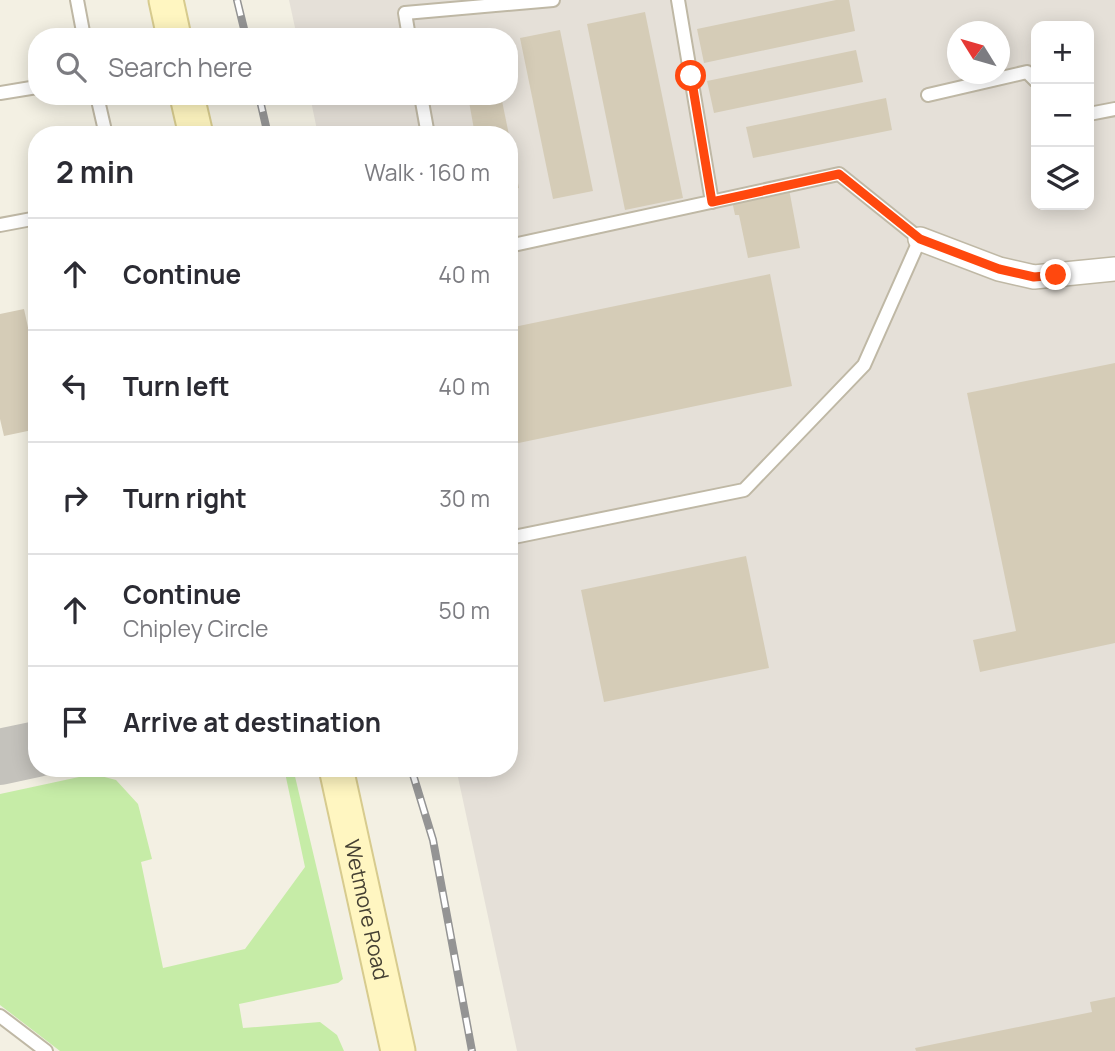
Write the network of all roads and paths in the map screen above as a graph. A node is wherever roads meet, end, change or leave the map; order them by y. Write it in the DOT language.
graph roads {
  1 [pos="77,0"];
  2 [pos="166,0"];
  3 [pos="553,0"];
  4 [pos="678,0"];
  5 [pos="83,28"];
  6 [pos="172,28"];
  7 [pos="408,28"];
  8 [pos="1031,76"];
  9 [pos="28,88"];
  10 [pos="0,93"];
  11 [pos="928,95"];
  12 [pos="99,105"];
  13 [pos="189,105"];
  14 [pos="423,105"];
  15 [pos="1115,109"];
  16 [pos="1094,113"];
  17 [pos="104,126"];
  18 [pos="194,126"];
  19 [pos="426,126"];
  20 [pos="712,202"];
  21 [pos="28,220"];
  22 [pos="0,225"];
  23 [pos="920,239"];
  24 [pos="518,244"];
  25 [pos="1115,269"];
  26 [pos="518,536"];
  27 [pos="338,777"];
  28 [pos="0,1016"];
  29 [pos="46,1051"];
  30 [pos="398,1051"];
  1 -- 5 [label="lane"];
  2 -- 6 [label="main road"];
  3 -- 7 [label="lane"];
  4 -- 20 [label="lane"];
  8 -- 11 [label="lane"];
  9 -- 10 [label="lane"];
  12 -- 17 [label="lane"];
  13 -- 18 [label="main road"];
  14 -- 19 [label="lane"];
  15 -- 16 [label="lane"];
  20 -- 23 [label="lane"];
  20 -- 24 [label="lane"];
  21 -- 22 [label="lane"];
  23 -- 25 [label="street"];
  23 -- 26 [label="lane"];
  27 -- 30 [label="main road, Wetmore Road"];
  28 -- 29 [label="lane"];
}
